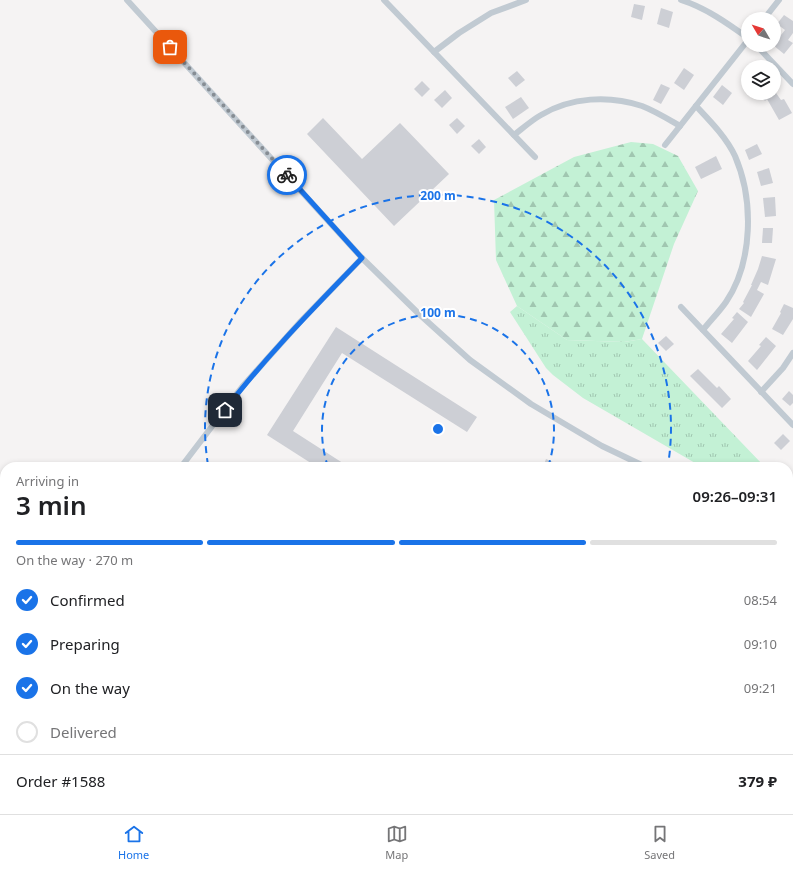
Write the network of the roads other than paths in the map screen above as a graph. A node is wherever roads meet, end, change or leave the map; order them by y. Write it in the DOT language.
graph roads {
  1 [pos="127,0"];
  2 [pos="384,0"];
  3 [pos="526,0"];
  4 [pos="682,0"];
  5 [pos="779,0"];
  6 [pos="770,12"];
  7 [pos="741,34"];
  8 [pos="741,48"];
  9 [pos="434,52"];
  10 [pos="763,52"];
  11 [pos="793,84"];
  12 [pos="696,106"];
  13 [pos="680,126"];
  14 [pos="514,135"];
  15 [pos="665,145"];
  16 [pos="535,157"];
  17 [pos="362,258"];
  18 [pos="681,308"];
  19 [pos="703,330"];
  20 [pos="793,353"];
  21 [pos="762,392"];
  22 [pos="793,425"];
  23 [pos="185,462"];
  24 [pos="636,462"];
  1 -- 17 [label="street"];
  2 -- 9 [label="street"];
  3 -- 9 [label="street"];
  4 -- 7 [label="street"];
  5 -- 6 [label="street"];
  8 -- 12 [label="street"];
  9 -- 14 [label="street"];
  10 -- 11 [label="street"];
  12 -- 13 [label="street"];
  12 -- 19 [label="street"];
  13 -- 14 [label="street"];
  13 -- 15 [label="street"];
  14 -- 16 [label="street"];
  17 -- 23 [label="street"];
  17 -- 24 [label="street"];
  18 -- 19 [label="street"];
  19 -- 21 [label="street"];
  20 -- 21 [label="street"];
  21 -- 22 [label="street"];
}
